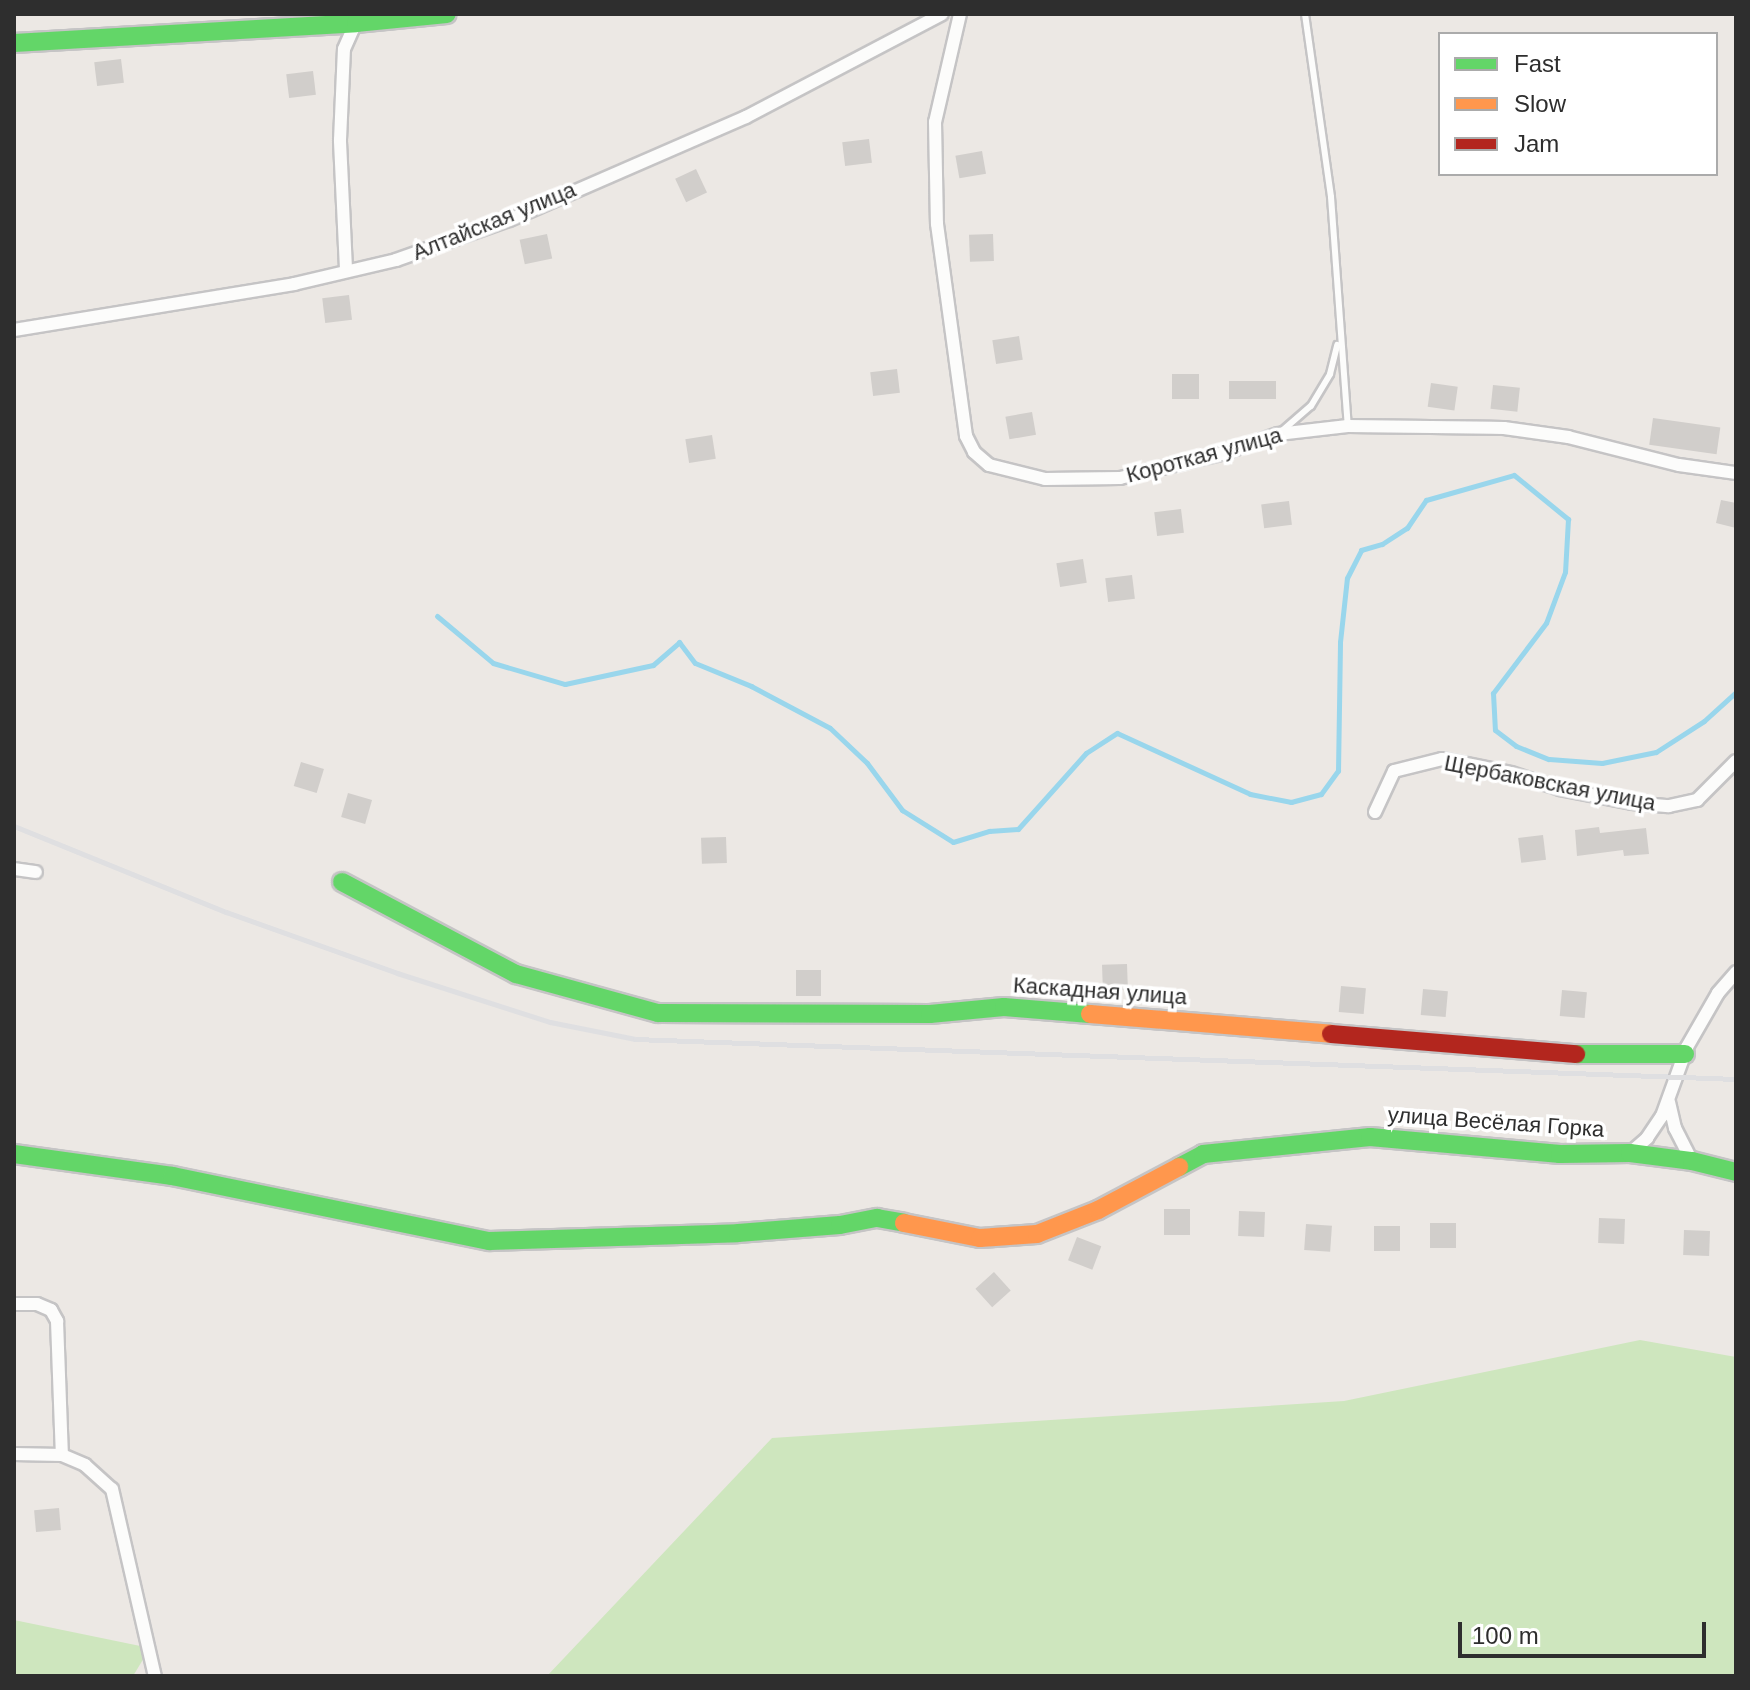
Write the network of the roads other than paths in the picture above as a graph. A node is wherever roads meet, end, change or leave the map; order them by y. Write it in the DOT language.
graph roads {
  1 [pos="447,14"];
  2 [pos="942,14"];
  3 [pos="960,14"];
  4 [pos="1305,14"];
  5 [pos="357,18"];
  6 [pos="14,43"];
  7 [pos="346,269"];
  8 [pos="14,330"];
  9 [pos="1339,337"];
  10 [pos="1348,426"];
  11 [pos="1278,434"];
  12 [pos="1736,473"];
  13 [pos="1736,761"];
  14 [pos="1375,812"];
  15 [pos="14,869"];
  16 [pos="36,872"];
  17 [pos="342,882"];
  18 [pos="1736,972"];
  19 [pos="1685,1054"];
  20 [pos="1669,1102"];
  21 [pos="1630,1153"];
  22 [pos="14,1154"];
  23 [pos="1692,1161"];
  24 [pos="1736,1172"];
  25 [pos="14,1304"];
  26 [pos="14,1454"];
  27 [pos="62,1455"];
  28 [pos="155,1676"];
  1 -- 5 [label="street"];
  2 -- 7 [label="street, Алтайская улица"];
  3 -- 11 [label="street, Короткая улица"];
  4 -- 9 [label="lane"];
  5 -- 6 [label="street"];
  5 -- 7 [label="street"];
  7 -- 8 [label="street, Алтайская улица"];
  9 -- 10 [label="lane"];
  9 -- 11 [label="lane"];
  10 -- 11 [label="street, Короткая улица"];
  10 -- 12 [label="street, Короткая улица"];
  13 -- 14 [label="street, Щербаковская улица"];
  15 -- 16 [label="street"];
  17 -- 19 [label="street, Каскадная улица"];
  18 -- 19 [label="street"];
  19 -- 20 [label="street"];
  20 -- 21 [label="street"];
  20 -- 23 [label="street"];
  21 -- 22 [label="street, улица Весёлая Горка"];
  21 -- 23 [label="street, улица Весёлая Горка"];
  23 -- 24 [label="street, улица Весёлая Горка"];
  25 -- 27 [label="street"];
  26 -- 27 [label="street"];
  27 -- 28 [label="street"];
}
